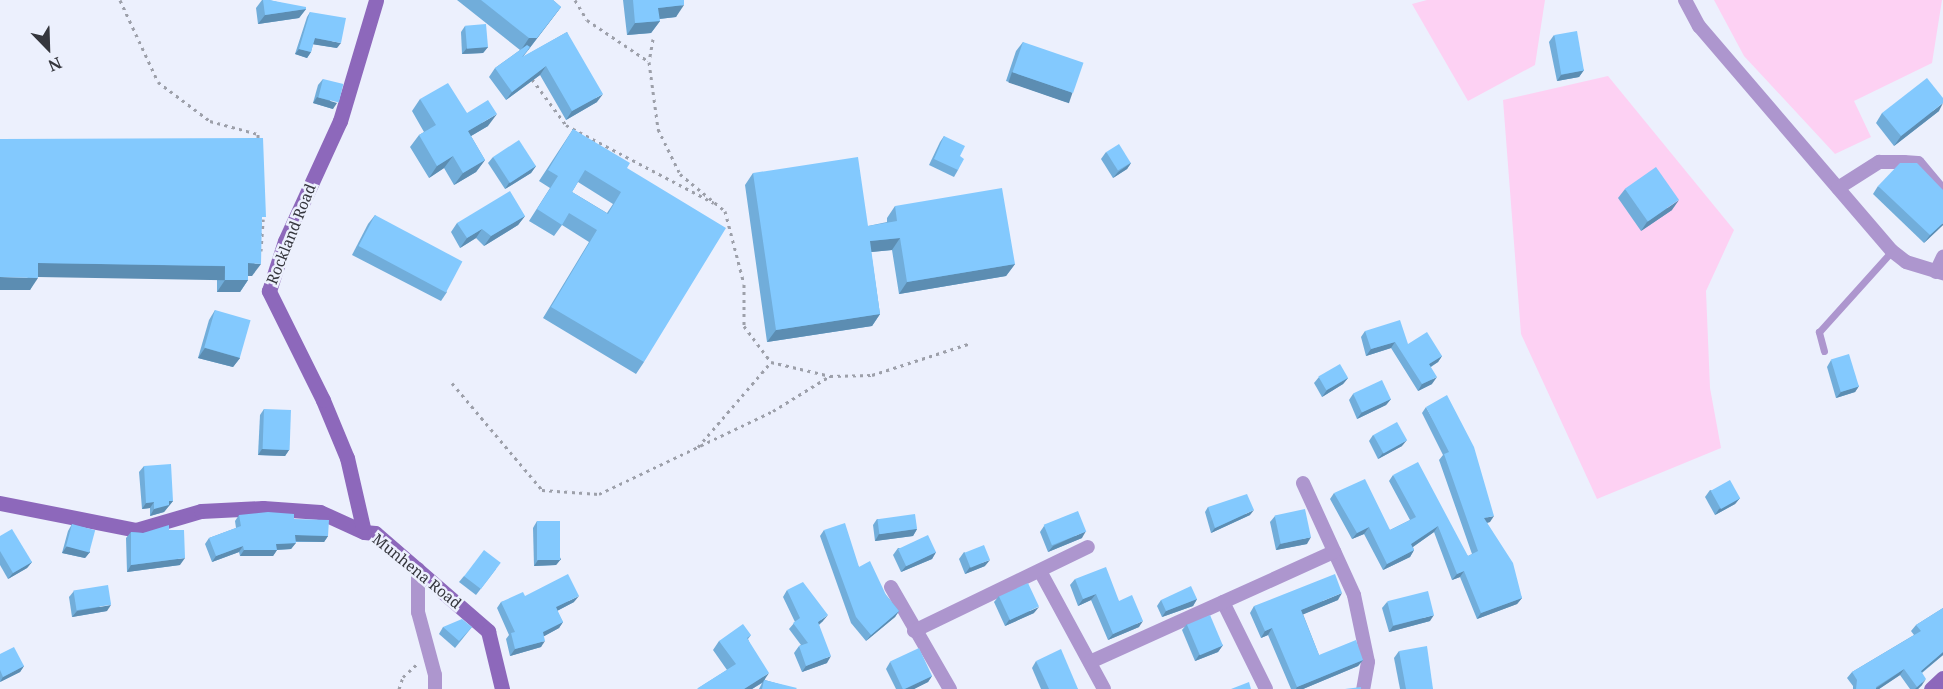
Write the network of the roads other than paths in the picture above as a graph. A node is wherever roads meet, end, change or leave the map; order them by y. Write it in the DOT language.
graph roads {
  1 [pos="376,0"];
  2 [pos="1685,0"];
  3 [pos="1838,188"];
  4 [pos="1943,193"];
  5 [pos="1892,251"];
  6 [pos="1943,257"];
  7 [pos="1940,273"];
  8 [pos="1824,351"];
  9 [pos="1303,483"];
  10 [pos="0,503"];
  11 [pos="364,532"];
  12 [pos="1088,547"];
  13 [pos="1334,552"];
  14 [pos="418,569"];
  15 [pos="1040,571"];
  16 [pos="891,586"];
  17 [pos="1223,602"];
  18 [pos="914,632"];
  19 [pos="1090,662"];
  20 [pos="1943,678"];
  21 [pos="435,689"];
  22 [pos="502,689"];
  23 [pos="950,689"];
  24 [pos="1104,689"];
  25 [pos="1266,689"];
  26 [pos="1363,689"];
  27 [pos="1931,689"];
  1 -- 11 [label="street, Rockland Road"];
  2 -- 3 [label="street"];
  3 -- 4 [label="street"];
  3 -- 5 [label="street"];
  5 -- 7 [label="street"];
  5 -- 8 [label="lane"];
  6 -- 7 [label="street"];
  9 -- 13 [label="street"];
  10 -- 11 [label="street, Munhena Road"];
  11 -- 14 [label="street, Munhena Road"];
  12 -- 15 [label="street"];
  13 -- 17 [label="street"];
  13 -- 26 [label="street"];
  14 -- 21 [label="street"];
  14 -- 22 [label="street, Munhena Road"];
  15 -- 18 [label="street"];
  15 -- 19 [label="street"];
  16 -- 18 [label="street"];
  17 -- 19 [label="street"];
  17 -- 25 [label="street"];
  18 -- 23 [label="street"];
  19 -- 24 [label="street"];
  20 -- 27 [label="street"];
}
